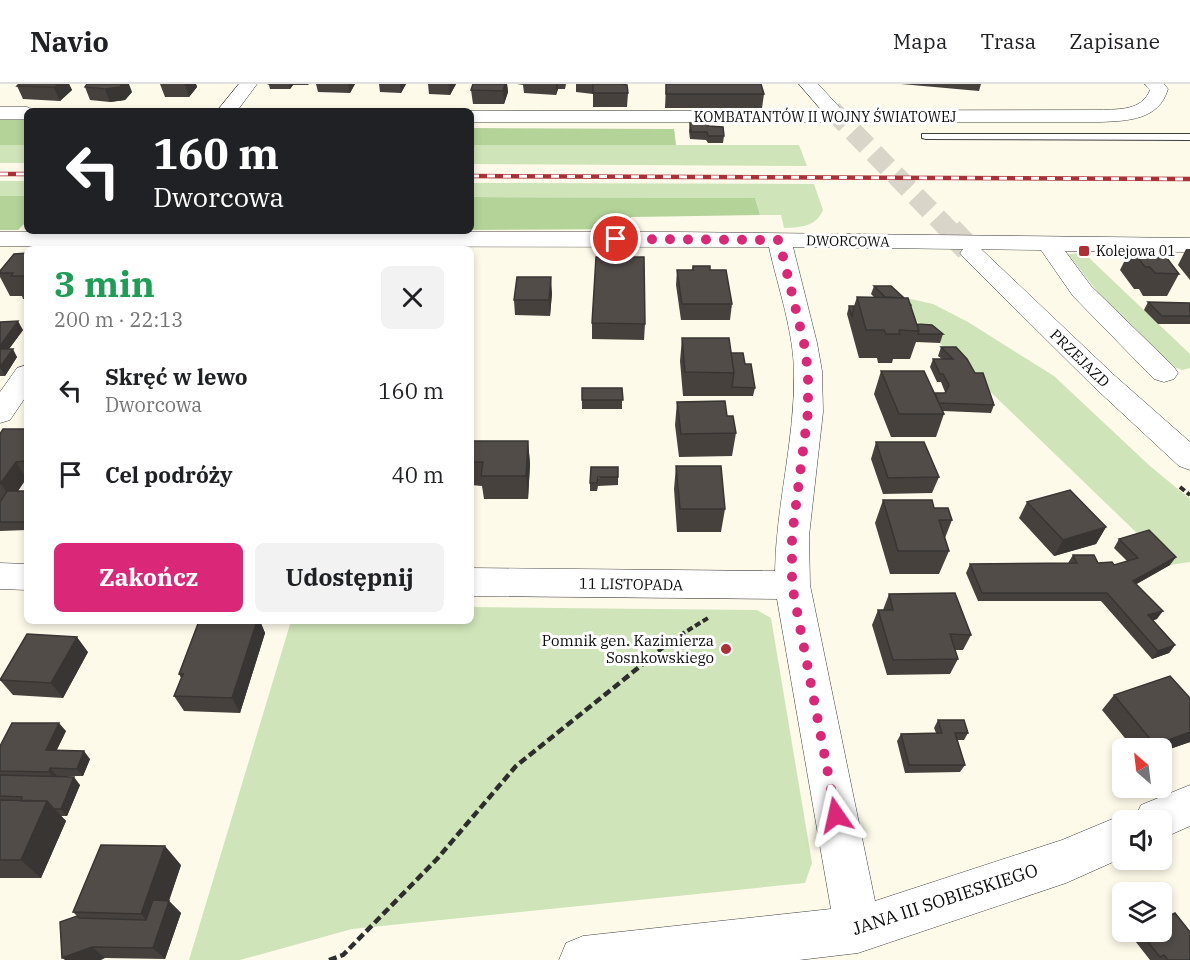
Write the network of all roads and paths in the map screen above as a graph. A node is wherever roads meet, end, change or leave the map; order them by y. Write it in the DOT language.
graph roads {
  1 [pos="248,84"];
  2 [pos="808,84"];
  3 [pos="1154,84"];
  4 [pos="230,108"];
  5 [pos="832,110"];
  6 [pos="0,113"];
  7 [pos="24,113"];
  8 [pos="474,116"];
  9 [pos="926,136"];
  10 [pos="1190,137"];
  11 [pos="0,239"];
  12 [pos="779,240"];
  13 [pos="1048,243"];
  14 [pos="118,244"];
  15 [pos="1190,245"];
  16 [pos="972,253"];
  17 [pos="1164,373"];
  18 [pos="24,378"];
  19 [pos="0,413"];
  20 [pos="1190,459"];
  21 [pos="0,576"];
  22 [pos="24,577"];
  23 [pos="474,582"];
  24 [pos="726,585"];
  25 [pos="792,585"];
  26 [pos="1190,805"];
  27 [pos="1172,813"];
  28 [pos="1112,840"];
  29 [pos="858,930"];
  30 [pos="329,960"];
  31 [pos="583,960"];
  1 -- 4 [label="street"];
  2 -- 5 [label="street"];
  3 -- 8 [label="street, KOMBATANTÓW II WOJNY ŚWIATOWEJ"];
  6 -- 7 [label="street"];
  9 -- 10 [label="lane"];
  11 -- 14 [label="street, DWORCOWA"];
  12 -- 13 [label="street, DWORCOWA"];
  12 -- 14 [label="street, DWORCOWA"];
  12 -- 25 [label="street"];
  13 -- 15 [label="street, DWORCOWA"];
  13 -- 17 [label="street"];
  16 -- 20 [label="street, PRZEJAZD"];
  18 -- 19 [label="street"];
  21 -- 22 [label="street"];
  23 -- 24 [label="street, 11 LISTOPADA"];
  24 -- 25 [label="street, 11 LISTOPADA"];
  24 -- 30 [label="path"];
  25 -- 29 [label="street"];
  26 -- 27 [label="street"];
  28 -- 29 [label="street, JANA III SOBIESKIEGO"];
  29 -- 31 [label="street, JANA III SOBIESKIEGO"];
}
